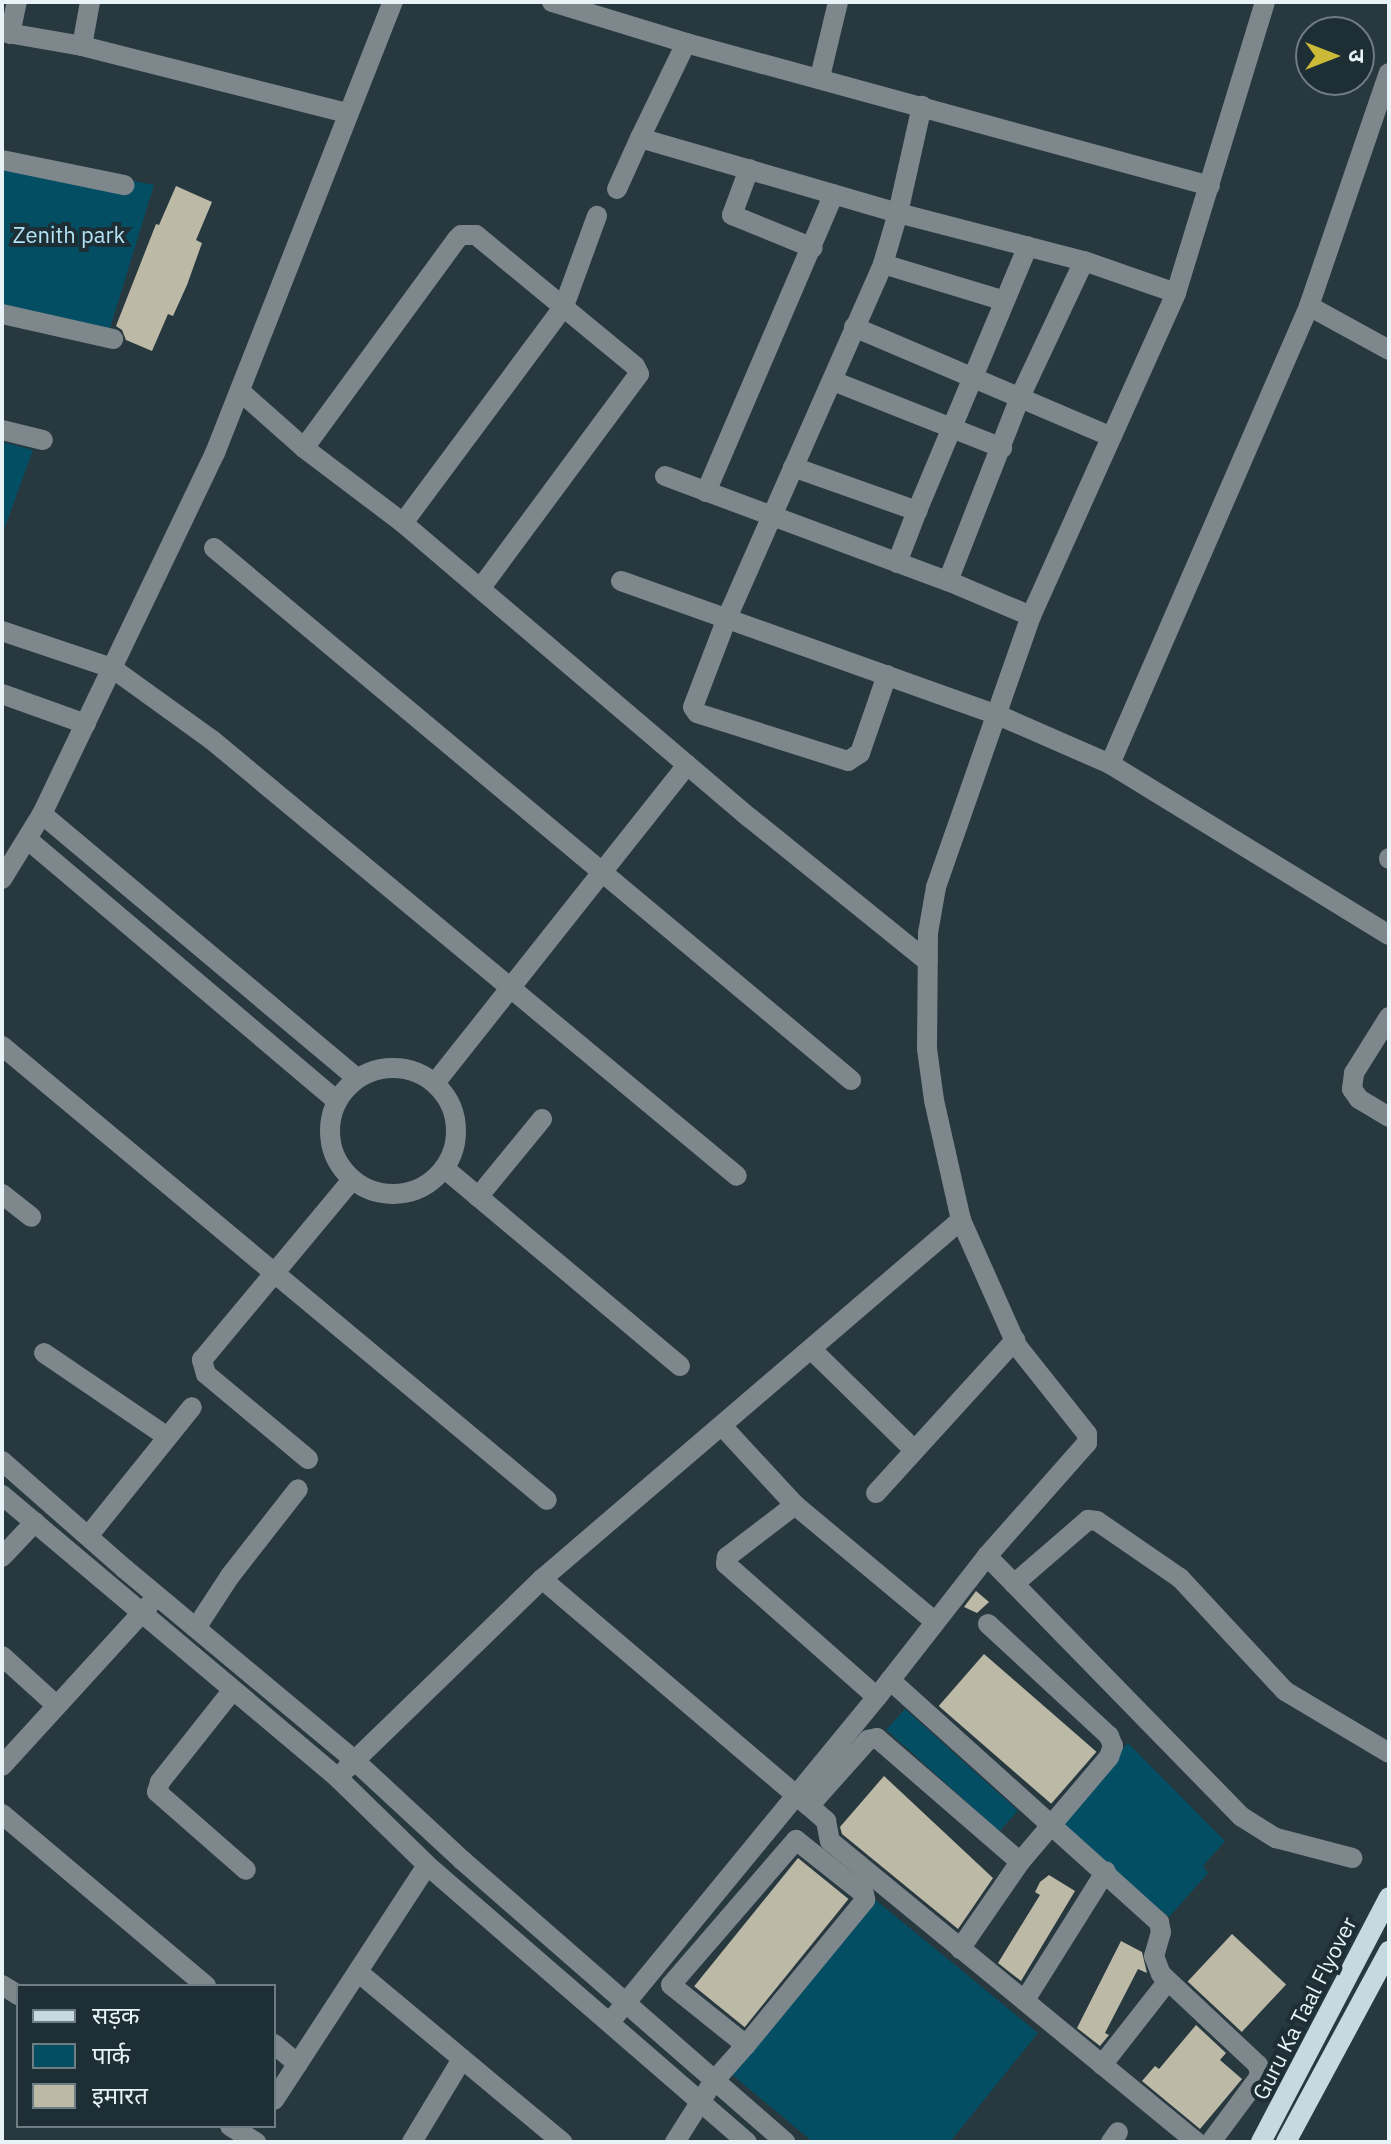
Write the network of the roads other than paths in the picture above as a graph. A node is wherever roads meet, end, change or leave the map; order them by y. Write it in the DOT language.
graph roads {
  1 [pos="17,2"];
  2 [pos="90,2"];
  3 [pos="393,2"];
  4 [pos="552,2"];
  5 [pos="838,2"];
  6 [pos="1265,2"];
  7 [pos="6,33"];
  8 [pos="686,43"];
  9 [pos="82,46"];
  10 [pos="1389,73"];
  11 [pos="820,77"];
  12 [pos="922,106"];
  13 [pos="346,113"];
  14 [pos="1381,124"];
  15 [pos="640,138"];
  16 [pos="2,160"];
  17 [pos="749,169"];
  18 [pos="124,185"];
  19 [pos="1210,186"];
  20 [pos="617,189"];
  21 [pos="834,194"];
  22 [pos="898,213"];
  23 [pos="597,216"];
  24 [pos="1028,246"];
  25 [pos="813,248"];
  26 [pos="1084,261"];
  27 [pos="883,264"];
  28 [pos="1176,293"];
  29 [pos="1005,301"];
  30 [pos="564,306"];
  31 [pos="1309,306"];
  32 [pos="2,314"];
  33 [pos="854,327"];
  34 [pos="113,339"];
  35 [pos="1389,350"];
  36 [pos="973,376"];
  37 [pos="833,381"];
  38 [pos="241,392"];
  39 [pos="1020,397"];
  40 [pos="951,427"];
  41 [pos="2,430"];
  42 [pos="1112,437"];
  43 [pos="43,440"];
  44 [pos="304,448"];
  45 [pos="1002,448"];
  46 [pos="793,467"];
  47 [pos="665,476"];
  48 [pos="706,492"];
  49 [pos="917,511"];
  50 [pos="771,517"];
  51 [pos="403,523"];
  52 [pos="214,548"];
  53 [pos="897,563"];
  54 [pos="621,581"];
  55 [pos="948,581"];
  56 [pos="480,589"];
  57 [pos="1031,616"];
  58 [pos="727,618"];
  59 [pos="2,631"];
  60 [pos="112,668"];
  61 [pos="887,675"];
  62 [pos="2,694"];
  63 [pos="998,715"];
  64 [pos="86,724"];
  65 [pos="1110,764"];
  66 [pos="687,765"];
  67 [pos="42,814"];
  68 [pos="27,839"];
  69 [pos="602,874"];
  70 [pos="2,879"];
  71 [pos="1389,935"];
  72 [pos="927,961"];
  73 [pos="511,987"];
  74 [pos="1389,1017"];
  75 [pos="2,1046"];
  76 [pos="357,1078"];
  77 [pos="851,1080"];
  78 [pos="435,1083"];
  79 [pos="337,1101"];
  80 [pos="1389,1117"];
  81 [pos="542,1119"];
  82 [pos="444,1168"];
  83 [pos="737,1176"];
  84 [pos="352,1180"];
  85 [pos="2,1194"];
  86 [pos="478,1197"];
  87 [pos="31,1217"];
  88 [pos="961,1220"];
  89 [pos="275,1271"];
  90 [pos="1015,1340"];
  91 [pos="811,1349"];
  92 [pos="44,1353"];
  93 [pos="680,1366"];
  94 [pos="192,1407"];
  95 [pos="723,1427"];
  96 [pos="166,1436"];
  97 [pos="914,1450"];
  98 [pos="308,1459"];
  99 [pos="2,1461"];
  100 [pos="298,1489"];
  101 [pos="876,1493"];
  102 [pos="2,1495"];
  103 [pos="547,1500"];
  104 [pos="795,1505"];
  105 [pos="35,1522"];
  106 [pos="89,1535"];
  107 [pos="987,1556"];
  108 [pos="2,1557"];
  109 [pos="542,1579"];
  110 [pos="1014,1584"];
  111 [pos="156,1595"];
  112 [pos="143,1613"];
  113 [pos="934,1621"];
  114 [pos="988,1624"];
  115 [pos="196,1628"];
  116 [pos="2,1656"];
  117 [pos="890,1680"];
  118 [pos="232,1691"];
  119 [pos="877,1697"];
  120 [pos="56,1705"];
  121 [pos="1389,1753"];
  122 [pos="353,1759"];
  123 [pos="2,1766"];
  124 [pos="339,1779"];
  125 [pos="803,1800"];
  126 [pos="2,1814"];
  127 [pos="1053,1824"];
  128 [pos="1352,1858"];
  129 [pos="1020,1862"];
  130 [pos="427,1865"];
  131 [pos="246,1870"];
  132 [pos="1106,1871"];
  133 [pos="1389,1897"];
  134 [pos="960,1949"];
  135 [pos="1389,1951"];
  136 [pos="358,1972"];
  137 [pos="1167,1982"];
  138 [pos="204,1984"];
  139 [pos="1025,2000"];
  140 [pos="627,2002"];
  141 [pos="610,2022"];
  142 [pos="746,2045"];
  143 [pos="276,2046"];
  144 [pos="462,2059"];
  145 [pos="298,2064"];
  146 [pos="1102,2065"];
  147 [pos="713,2082"];
  148 [pos="276,2097"];
  149 [pos="699,2101"];
  150 [pos="234,2128"];
  151 [pos="252,2137"];
  152 [pos="412,2142"];
  153 [pos="562,2142"];
  154 [pos="675,2142"];
  155 [pos="747,2142"];
  156 [pos="785,2142"];
  157 [pos="1196,2142"];
  158 [pos="1211,2142"];
  159 [pos="1261,2142"];
  160 [pos="1286,2142"];
  1 -- 7 [label="street"];
  2 -- 9 [label="street"];
  3 -- 13 [label="street"];
  4 -- 8 [label="street"];
  5 -- 11 [label="street"];
  6 -- 19 [label="street"];
  7 -- 9 [label="street"];
  8 -- 11 [label="street"];
  8 -- 15 [label="street"];
  9 -- 13 [label="street"];
  10 -- 14 [label="street"];
  11 -- 12 [label="street"];
  12 -- 19 [label="street"];
  12 -- 22 [label="street"];
  13 -- 38 [label="street"];
  14 -- 31 [label="street"];
  15 -- 17 [label="street"];
  15 -- 20 [label="street"];
  16 -- 18 [label="street"];
  17 -- 21 [label="street"];
  17 -- 25 [label="street"];
  19 -- 28 [label="street"];
  21 -- 22 [label="street"];
  21 -- 25 [label="street"];
  22 -- 24 [label="street"];
  22 -- 27 [label="street"];
  23 -- 30 [label="street"];
  24 -- 26 [label="street"];
  24 -- 29 [label="street"];
  25 -- 48 [label="street"];
  26 -- 28 [label="street"];
  26 -- 39 [label="street"];
  27 -- 29 [label="street"];
  27 -- 33 [label="street"];
  28 -- 42 [label="street"];
  29 -- 36 [label="street"];
  30 -- 44 [label="street"];
  30 -- 51 [label="street"];
  30 -- 56 [label="street"];
  31 -- 35 [label="street"];
  31 -- 65 [label="street"];
  32 -- 34 [label="street"];
  33 -- 36 [label="street"];
  33 -- 37 [label="street"];
  36 -- 39 [label="street"];
  36 -- 40 [label="street"];
  37 -- 40 [label="street"];
  37 -- 46 [label="street"];
  38 -- 44 [label="street"];
  38 -- 60 [label="street"];
  39 -- 42 [label="street"];
  39 -- 45 [label="street"];
  40 -- 45 [label="street"];
  40 -- 49 [label="street"];
  41 -- 43 [label="street"];
  42 -- 57 [label="street"];
  44 -- 51 [label="street"];
  45 -- 55 [label="street"];
  46 -- 49 [label="street"];
  46 -- 50 [label="street"];
  47 -- 48 [label="street"];
  48 -- 50 [label="street"];
  49 -- 53 [label="street"];
  50 -- 53 [label="street"];
  50 -- 58 [label="street"];
  51 -- 56 [label="street"];
  52 -- 69 [label="street"];
  53 -- 55 [label="street"];
  54 -- 58 [label="street"];
  55 -- 57 [label="street"];
  56 -- 66 [label="street"];
  57 -- 63 [label="street"];
  58 -- 61 [label="street"];
  58 -- 61 [label="street"];
  59 -- 60 [label="street"];
  60 -- 64 [label="street"];
  60 -- 73 [label="street"];
  61 -- 63 [label="street"];
  62 -- 64 [label="street"];
  63 -- 65 [label="street"];
  63 -- 72 [label="street"];
  64 -- 67 [label="street"];
  65 -- 71 [label="street"];
  66 -- 69 [label="street"];
  66 -- 72 [label="street"];
  67 -- 68 [label="street"];
  67 -- 76 [label="street"];
  68 -- 70 [label="street"];
  68 -- 79 [label="street"];
  69 -- 73 [label="street"];
  69 -- 77 [label="street"];
  72 -- 88 [label="street"];
  73 -- 78 [label="street"];
  73 -- 83 [label="street"];
  74 -- 80 [label="street"];
  75 -- 89 [label="street"];
  76 -- 78 [label="street"];
  76 -- 79 [label="street"];
  78 -- 82 [label="street"];
  79 -- 84 [label="street"];
  81 -- 86 [label="street"];
  82 -- 84 [label="street"];
  82 -- 86 [label="street"];
  84 -- 89 [label="street"];
  85 -- 87 [label="street"];
  86 -- 93 [label="street"];
  88 -- 90 [label="street"];
  88 -- 91 [label="street"];
  89 -- 98 [label="street"];
  89 -- 103 [label="street"];
  90 -- 97 [label="street"];
  90 -- 107 [label="street"];
  91 -- 95 [label="street"];
  91 -- 97 [label="street"];
  92 -- 96 [label="street"];
  94 -- 96 [label="street"];
  95 -- 104 [label="street"];
  95 -- 109 [label="street"];
  96 -- 106 [label="street"];
  97 -- 101 [label="street"];
  99 -- 106 [label="street"];
  100 -- 115 [label="street"];
  102 -- 105 [label="street"];
  104 -- 113 [label="street"];
  104 -- 119 [label="street"];
  105 -- 108 [label="street"];
  105 -- 112 [label="street"];
  106 -- 111 [label="street"];
  107 -- 110 [label="street"];
  107 -- 113 [label="street"];
  109 -- 122 [label="street"];
  109 -- 125 [label="street"];
  110 -- 121 [label="street"];
  110 -- 128 [label="street"];
  111 -- 112 [label="street"];
  111 -- 115 [label="street"];
  112 -- 118 [label="street"];
  112 -- 120 [label="street"];
  113 -- 117 [label="street"];
  114 -- 127 [label="street"];
  115 -- 122 [label="street"];
  116 -- 120 [label="street"];
  117 -- 119 [label="street"];
  117 -- 127 [label="street"];
  118 -- 124 [label="street"];
  118 -- 131 [label="street"];
  119 -- 125 [label="street"];
  120 -- 123 [label="street"];
  122 -- 124 [label="street"];
  122 -- 140 [label="street"];
  124 -- 130 [label="street"];
  125 -- 129 [label="street"];
  125 -- 134 [label="street"];
  125 -- 140 [label="street"];
  126 -- 138 [label="street"];
  127 -- 129 [label="street"];
  127 -- 132 [label="street"];
  129 -- 134 [label="street"];
  130 -- 136 [label="street"];
  130 -- 141 [label="street"];
  132 -- 137 [label="street"];
  132 -- 139 [label="street"];
  133 -- 159 [label="main road, Guru Ka Taal Flyover"];
  134 -- 139 [label="street"];
  135 -- 160 [label="main road, Guru Ka Taal Flyover"];
  136 -- 144 [label="street"];
  136 -- 145 [label="street"];
  137 -- 146 [label="street"];
  137 -- 158 [label="street"];
  139 -- 146 [label="street"];
  140 -- 141 [label="street"];
  140 -- 147 [label="street"];
  141 -- 149 [label="street"];
  142 -- 142 [label="street"];
  142 -- 147 [label="street"];
  143 -- 145 [label="street"];
  144 -- 152 [label="street"];
  144 -- 153 [label="street"];
  145 -- 148 [label="street"];
  146 -- 157 [label="street"];
  147 -- 149 [label="street"];
  147 -- 156 [label="street"];
  149 -- 154 [label="street"];
  149 -- 155 [label="street"];
  150 -- 151 [label="street"];
}
